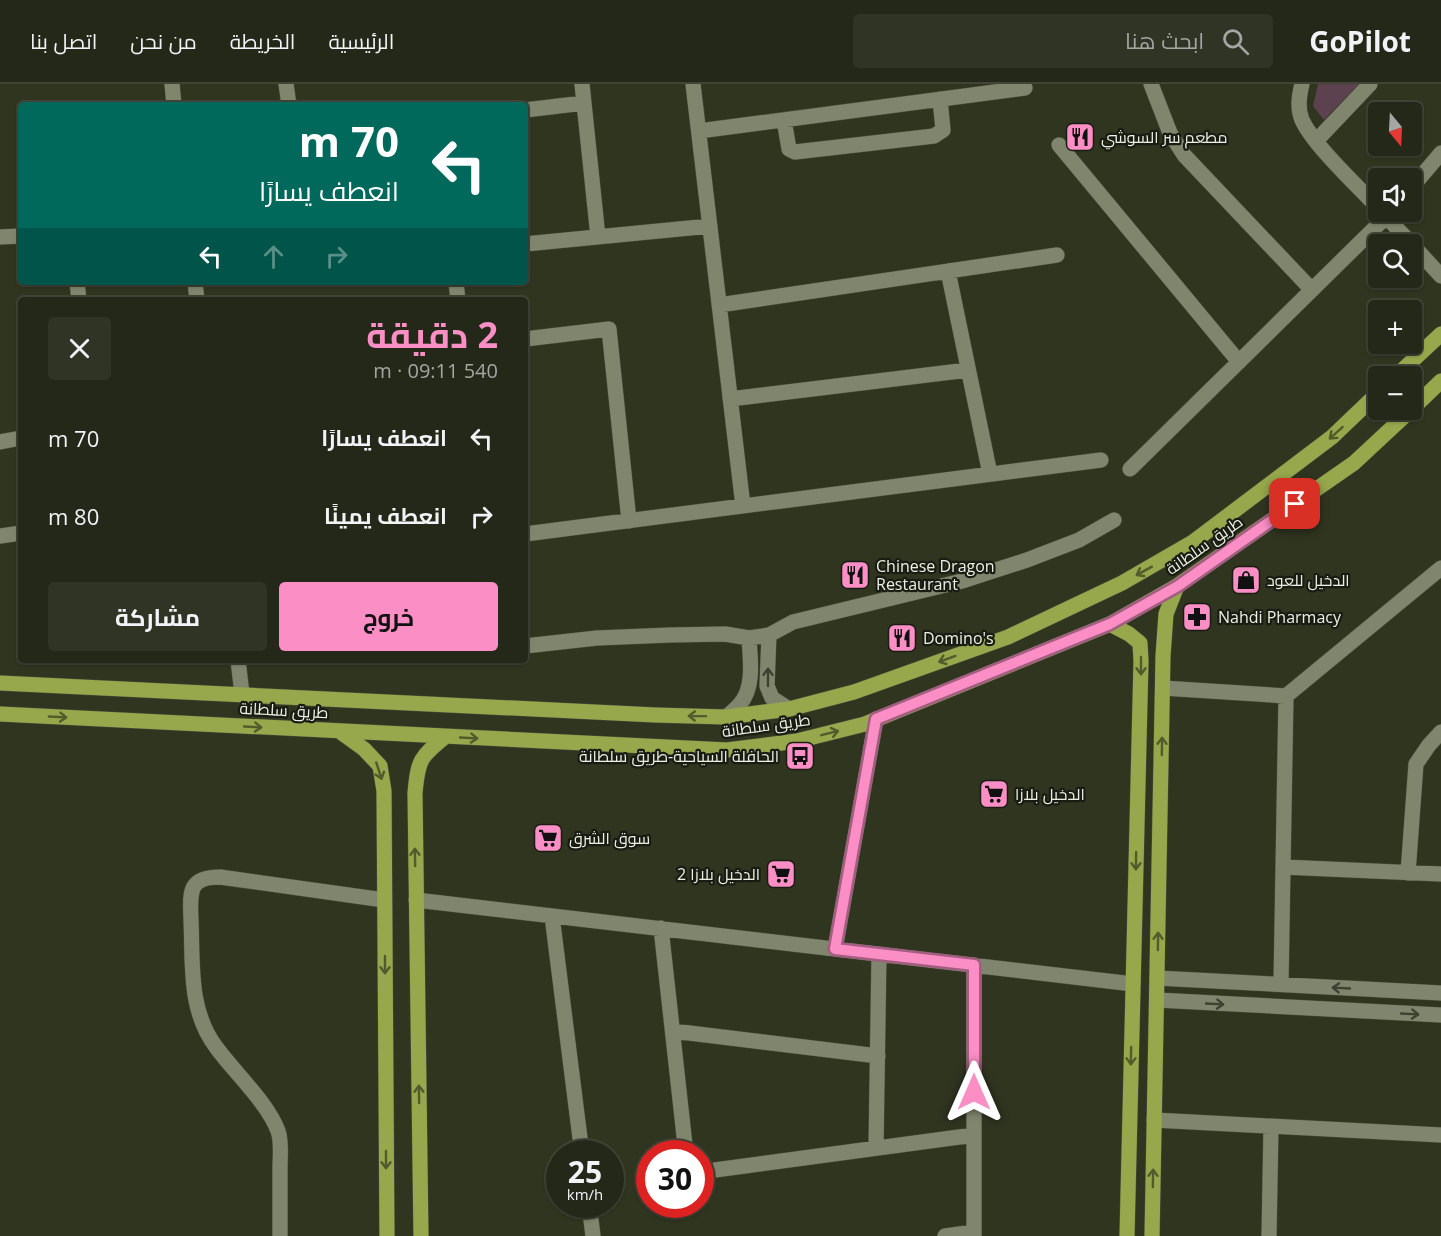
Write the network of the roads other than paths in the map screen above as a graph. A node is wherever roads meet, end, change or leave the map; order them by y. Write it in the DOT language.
graph roads {
  1 [pos="172,84"];
  2 [pos="286,84"];
  3 [pos="582,84"];
  4 [pos="693,84"];
  5 [pos="1151,84"];
  6 [pos="1302,84"];
  7 [pos="1370,84"];
  8 [pos="1025,88"];
  9 [pos="940,99"];
  10 [pos="174,102"];
  11 [pos="289,102"];
  12 [pos="584,103"];
  13 [pos="528,110"];
  14 [pos="784,120"];
  15 [pos="699,131"];
  16 [pos="1316,141"];
  17 [pos="1059,145"];
  18 [pos="1441,153"];
  19 [pos="1422,176"];
  20 [pos="1368,195"];
  21 [pos="1375,222"];
  22 [pos="1393,222"];
  23 [pos="710,226"];
  24 [pos="18,236"];
  25 [pos="0,237"];
  26 [pos="598,237"];
  27 [pos="528,244"];
  28 [pos="1057,255"];
  29 [pos="948,271"];
  30 [pos="1441,276"];
  31 [pos="1312,290"];
  32 [pos="719,305"];
  33 [pos="1441,334"];
  34 [pos="528,339"];
  35 [pos="1239,362"];
  36 [pos="1407,366"];
  37 [pos="968,370"];
  38 [pos="1441,381"];
  39 [pos="730,399"];
  40 [pos="1422,399"];
  41 [pos="1368,403"];
  42 [pos="1399,420"];
  43 [pos="18,439"];
  44 [pos="0,442"];
  45 [pos="1101,460"];
  46 [pos="1130,469"];
  47 [pos="990,474"];
  48 [pos="743,506"];
  49 [pos="1114,520"];
  50 [pos="629,521"];
  51 [pos="18,533"];
  52 [pos="528,534"];
  53 [pos="0,536"];
  54 [pos="1441,567"];
  55 [pos="1178,586"];
  56 [pos="1110,624"];
  57 [pos="769,635"];
  58 [pos="749,638"];
  59 [pos="528,646"];
  60 [pos="238,663"];
  61 [pos="0,683"];
  62 [pos="1163,688"];
  63 [pos="242,694"];
  64 [pos="1286,696"];
  65 [pos="789,709"];
  66 [pos="0,714"];
  67 [pos="726,717"];
  68 [pos="876,719"];
  69 [pos="339,731"];
  70 [pos="1441,732"];
  71 [pos="445,736"];
  72 [pos="1435,745"];
  73 [pos="1283,867"];
  74 [pos="1408,873"];
  75 [pos="1441,874"];
  76 [pos="384,900"];
  77 [pos="416,900"];
  78 [pos="552,916"];
  79 [pos="661,928"];
  80 [pos="835,949"];
  81 [pos="879,954"];
  82 [pos="974,965"];
  83 [pos="1157,978"];
  84 [pos="1133,984"];
  85 [pos="1281,984"];
  86 [pos="1441,993"];
  87 [pos="1157,1000"];
  88 [pos="1441,1015"];
  89 [pos="673,1031"];
  90 [pos="878,1056"];
  91 [pos="1154,1120"];
  92 [pos="1272,1126"];
  93 [pos="974,1135"];
  94 [pos="1441,1135"];
  95 [pos="580,1140"];
  96 [pos="685,1140"];
  97 [pos="876,1148"];
  98 [pos="714,1170"];
  99 [pos="591,1218"];
  100 [pos="974,1234"];
  101 [pos="280,1236"];
  102 [pos="387,1236"];
  103 [pos="421,1236"];
  104 [pos="593,1236"];
  105 [pos="945,1236"];
  106 [pos="1127,1236"];
  107 [pos="1152,1236"];
  108 [pos="1269,1236"];
  1 -- 10 [label="street"];
  2 -- 11 [label="street"];
  3 -- 12 [label="street"];
  4 -- 15 [label="street"];
  5 -- 31 [label="street"];
  6 -- 16 [label="street"];
  7 -- 16 [label="street"];
  8 -- 9 [label="street"];
  9 -- 14 [label="street"];
  9 -- 14 [label="street"];
  12 -- 13 [label="street"];
  12 -- 26 [label="street"];
  14 -- 15 [label="street"];
  15 -- 23 [label="street"];
  16 -- 20 [label="street"];
  17 -- 35 [label="street"];
  18 -- 19 [label="street"];
  21 -- 31 [label="street"];
  22 -- 30 [label="street"];
  23 -- 26 [label="street"];
  23 -- 32 [label="street"];
  24 -- 25 [label="street"];
  26 -- 27 [label="street"];
  28 -- 29 [label="street"];
  29 -- 32 [label="street"];
  29 -- 37 [label="street"];
  31 -- 35 [label="street"];
  32 -- 39 [label="street"];
  33 -- 36 [label="main road"];
  34 -- 50 [label="street"];
  35 -- 46 [label="street"];
  37 -- 39 [label="street"];
  37 -- 47 [label="street"];
  38 -- 40 [label="main road, طريق سلطانة"];
  39 -- 48 [label="street"];
  41 -- 65 [label="main road, طريق سلطانة, one-way"];
  42 -- 55 [label="main road, طريق سلطانة"];
  43 -- 44 [label="street"];
  45 -- 47 [label="street"];
  47 -- 48 [label="street"];
  48 -- 50 [label="street"];
  49 -- 57 [label="street"];
  50 -- 52 [label="street"];
  51 -- 53 [label="street"];
  54 -- 64 [label="street"];
  55 -- 56 [label="main road, طريق سلطانة"];
  55 -- 62 [label="main road"];
  56 -- 68 [label="main road, طريق سلطانة"];
  56 -- 84 [label="main road, one-way"];
  57 -- 58 [label="street"];
  65 -- 57 [label="street, one-way"];
  58 -- 59 [label="street"];
  58 -- 67 [label="street"];
  60 -- 63 [label="street"];
  61 -- 63 [label="main road, طريق سلطانة"];
  62 -- 64 [label="street"];
  83 -- 62 [label="main road, one-way"];
  67 -- 63 [label="main road, طريق سلطانة, one-way"];
  64 -- 73 [label="street"];
  65 -- 67 [label="main road, طريق سلطانة"];
  66 -- 69 [label="main road, طريق سلطانة, one-way"];
  71 -- 68 [label="main road, طريق سلطانة, one-way"];
  68 -- 80 [label="street"];
  69 -- 71 [label="main road, طريق سلطانة"];
  69 -- 76 [label="main road, one-way"];
  70 -- 72 [label="street"];
  77 -- 71 [label="main road, one-way"];
  72 -- 74 [label="street"];
  73 -- 74 [label="street"];
  73 -- 85 [label="street"];
  74 -- 75 [label="street"];
  76 -- 101 [label="street"];
  76 -- 102 [label="main road, one-way"];
  77 -- 78 [label="street"];
  103 -- 77 [label="main road, one-way"];
  78 -- 79 [label="street"];
  78 -- 95 [label="street"];
  79 -- 80 [label="street"];
  79 -- 89 [label="street"];
  80 -- 81 [label="street"];
  81 -- 82 [label="street"];
  81 -- 90 [label="street"];
  82 -- 84 [label="street"];
  82 -- 93 [label="street"];
  83 -- 85 [label="street"];
  83 -- 87 [label="main road"];
  84 -- 106 [label="main road, one-way"];
  86 -- 85 [label="street, one-way"];
  87 -- 88 [label="street, one-way"];
  87 -- 91 [label="main road"];
  89 -- 90 [label="street"];
  89 -- 96 [label="street"];
  90 -- 97 [label="street"];
  91 -- 92 [label="street"];
  107 -- 91 [label="main road, one-way"];
  92 -- 94 [label="street"];
  92 -- 108 [label="street"];
  93 -- 97 [label="street"];
  93 -- 100 [label="street"];
  97 -- 98 [label="street"];
  99 -- 104 [label="street"];
  100 -- 105 [label="street"];
}
